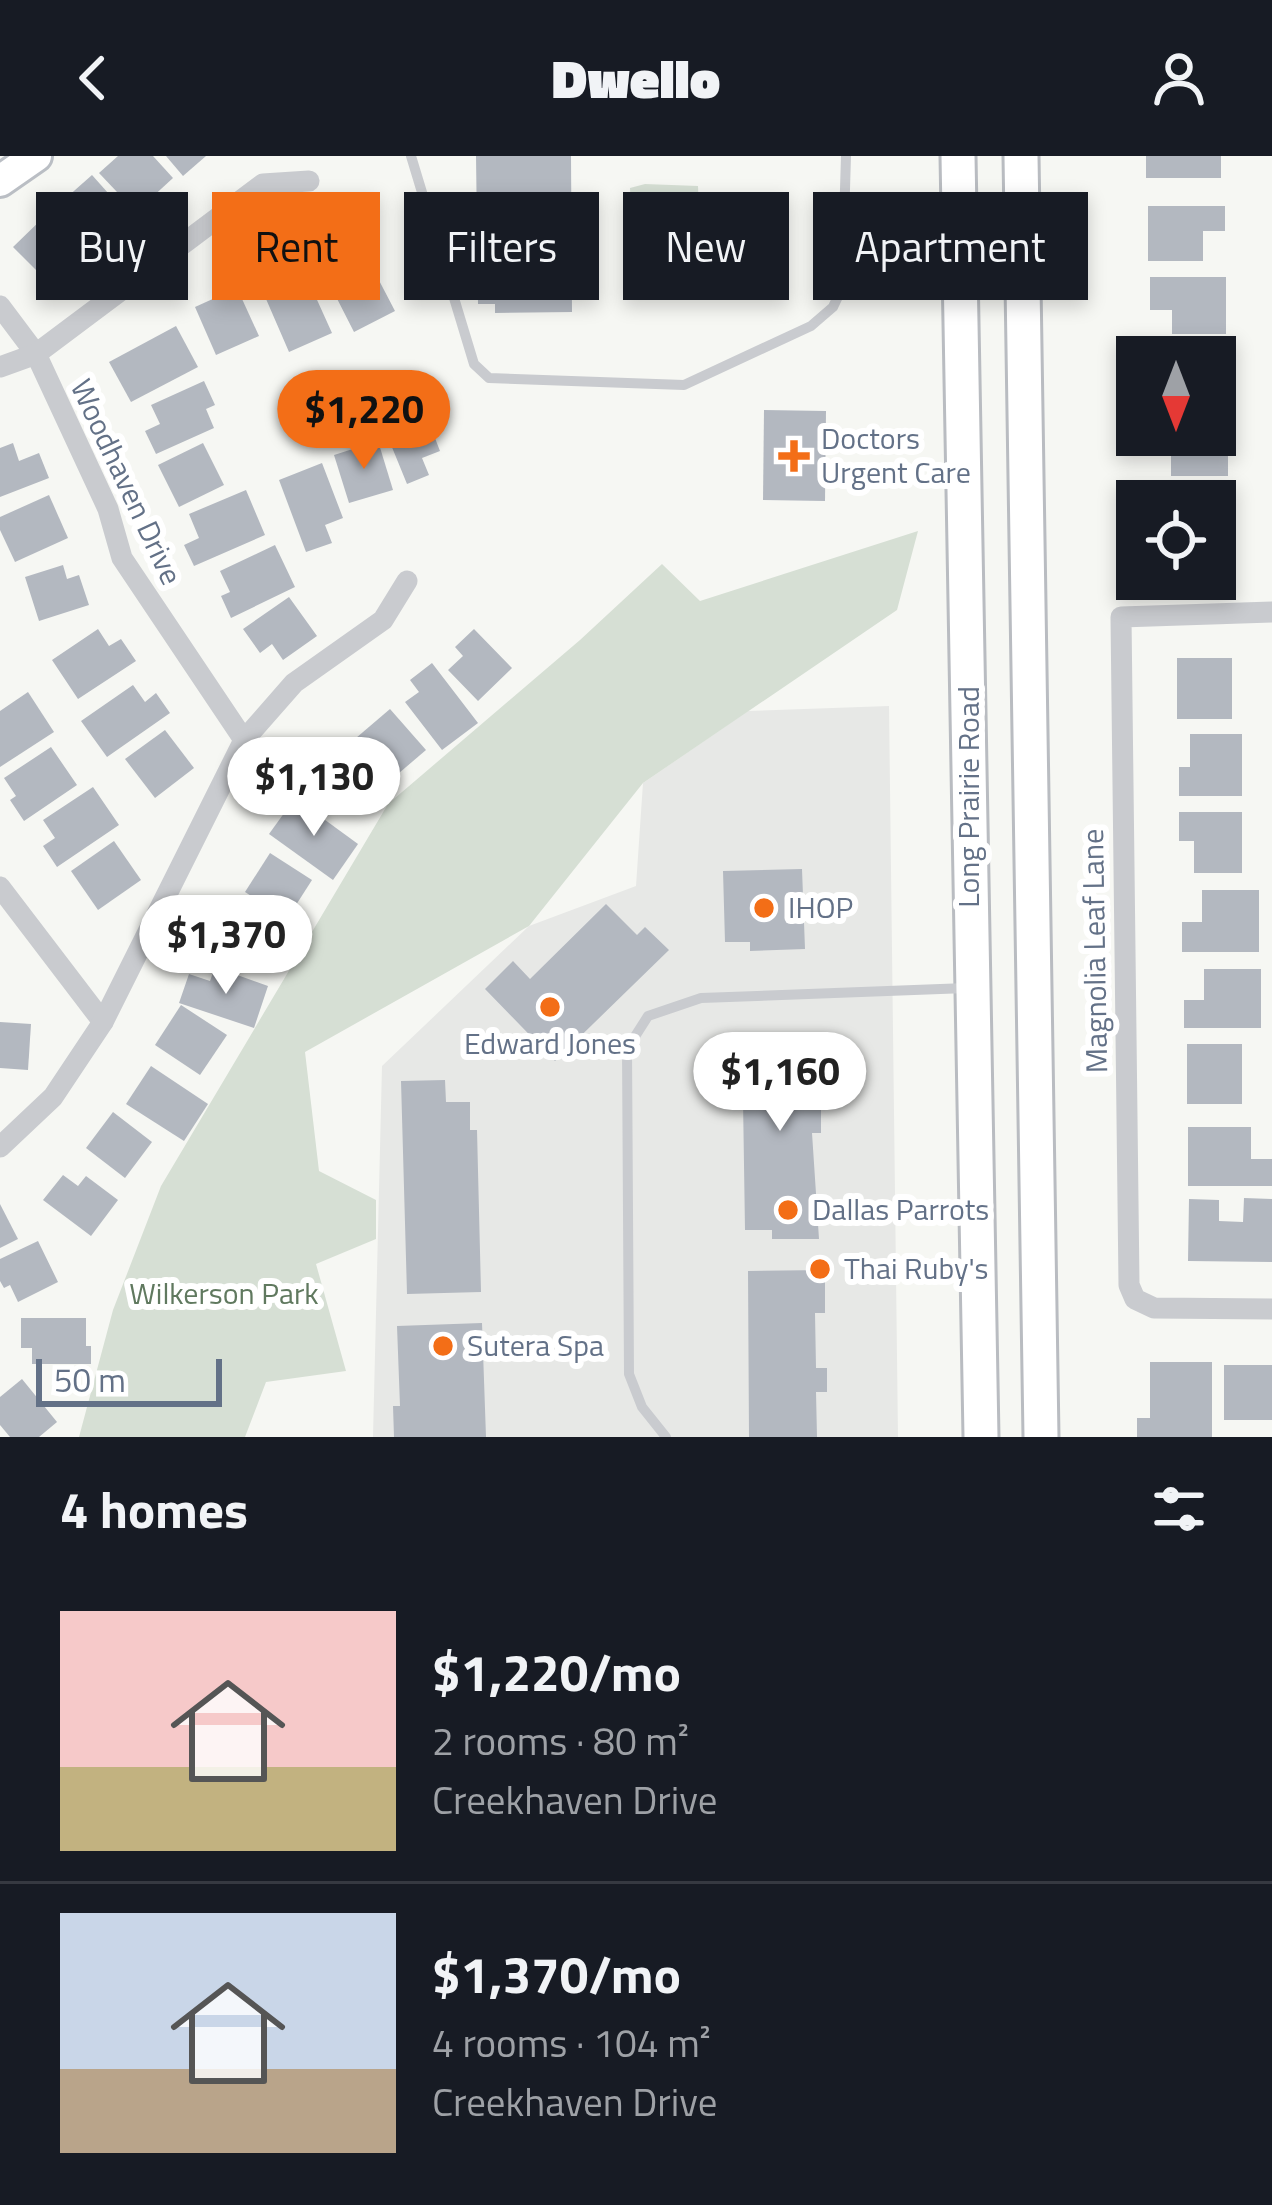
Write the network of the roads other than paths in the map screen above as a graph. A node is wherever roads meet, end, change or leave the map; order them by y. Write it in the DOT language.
graph roads {
  1 [pos="36,156"];
  2 [pos="411,156"];
  3 [pos="846,156"];
  4 [pos="958,156"];
  5 [pos="1021,156"];
  6 [pos="309,181"];
  7 [pos="0,182"];
  8 [pos="845,192"];
  9 [pos="958,192"];
  10 [pos="834,300"];
  11 [pos="961,300"];
  12 [pos="0,306"];
  13 [pos="36,354"];
  14 [pos="0,367"];
  15 [pos="407,581"];
  16 [pos="1272,611"];
  17 [pos="244,740"];
  18 [pos="0,886"];
  19 [pos="970,988"];
  20 [pos="103,1022"];
  21 [pos="0,1148"];
  22 [pos="1272,1309"];
  23 [pos="666,1437"];
  24 [pos="981,1437"];
  25 [pos="1041,1437"];
  1 -- 7 [label="main road"];
  2 -- 10 [label="lane"];
  3 -- 8 [label="lane"];
  4 -- 9 [label="main road, Long Prairie Road"];
  5 -- 25 [label="main road, Long Prairie Road"];
  6 -- 13 [label="street"];
  11 -- 19 [label="main road, Long Prairie Road"];
  12 -- 13 [label="street, Woodhaven Drive"];
  13 -- 14 [label="street"];
  13 -- 17 [label="street, Woodhaven Drive"];
  15 -- 17 [label="street"];
  16 -- 22 [label="street, Magnolia Leaf Lane"];
  17 -- 20 [label="street"];
  18 -- 20 [label="street"];
  19 -- 23 [label="lane"];
  19 -- 24 [label="main road, Long Prairie Road"];
  20 -- 21 [label="street"];
}
